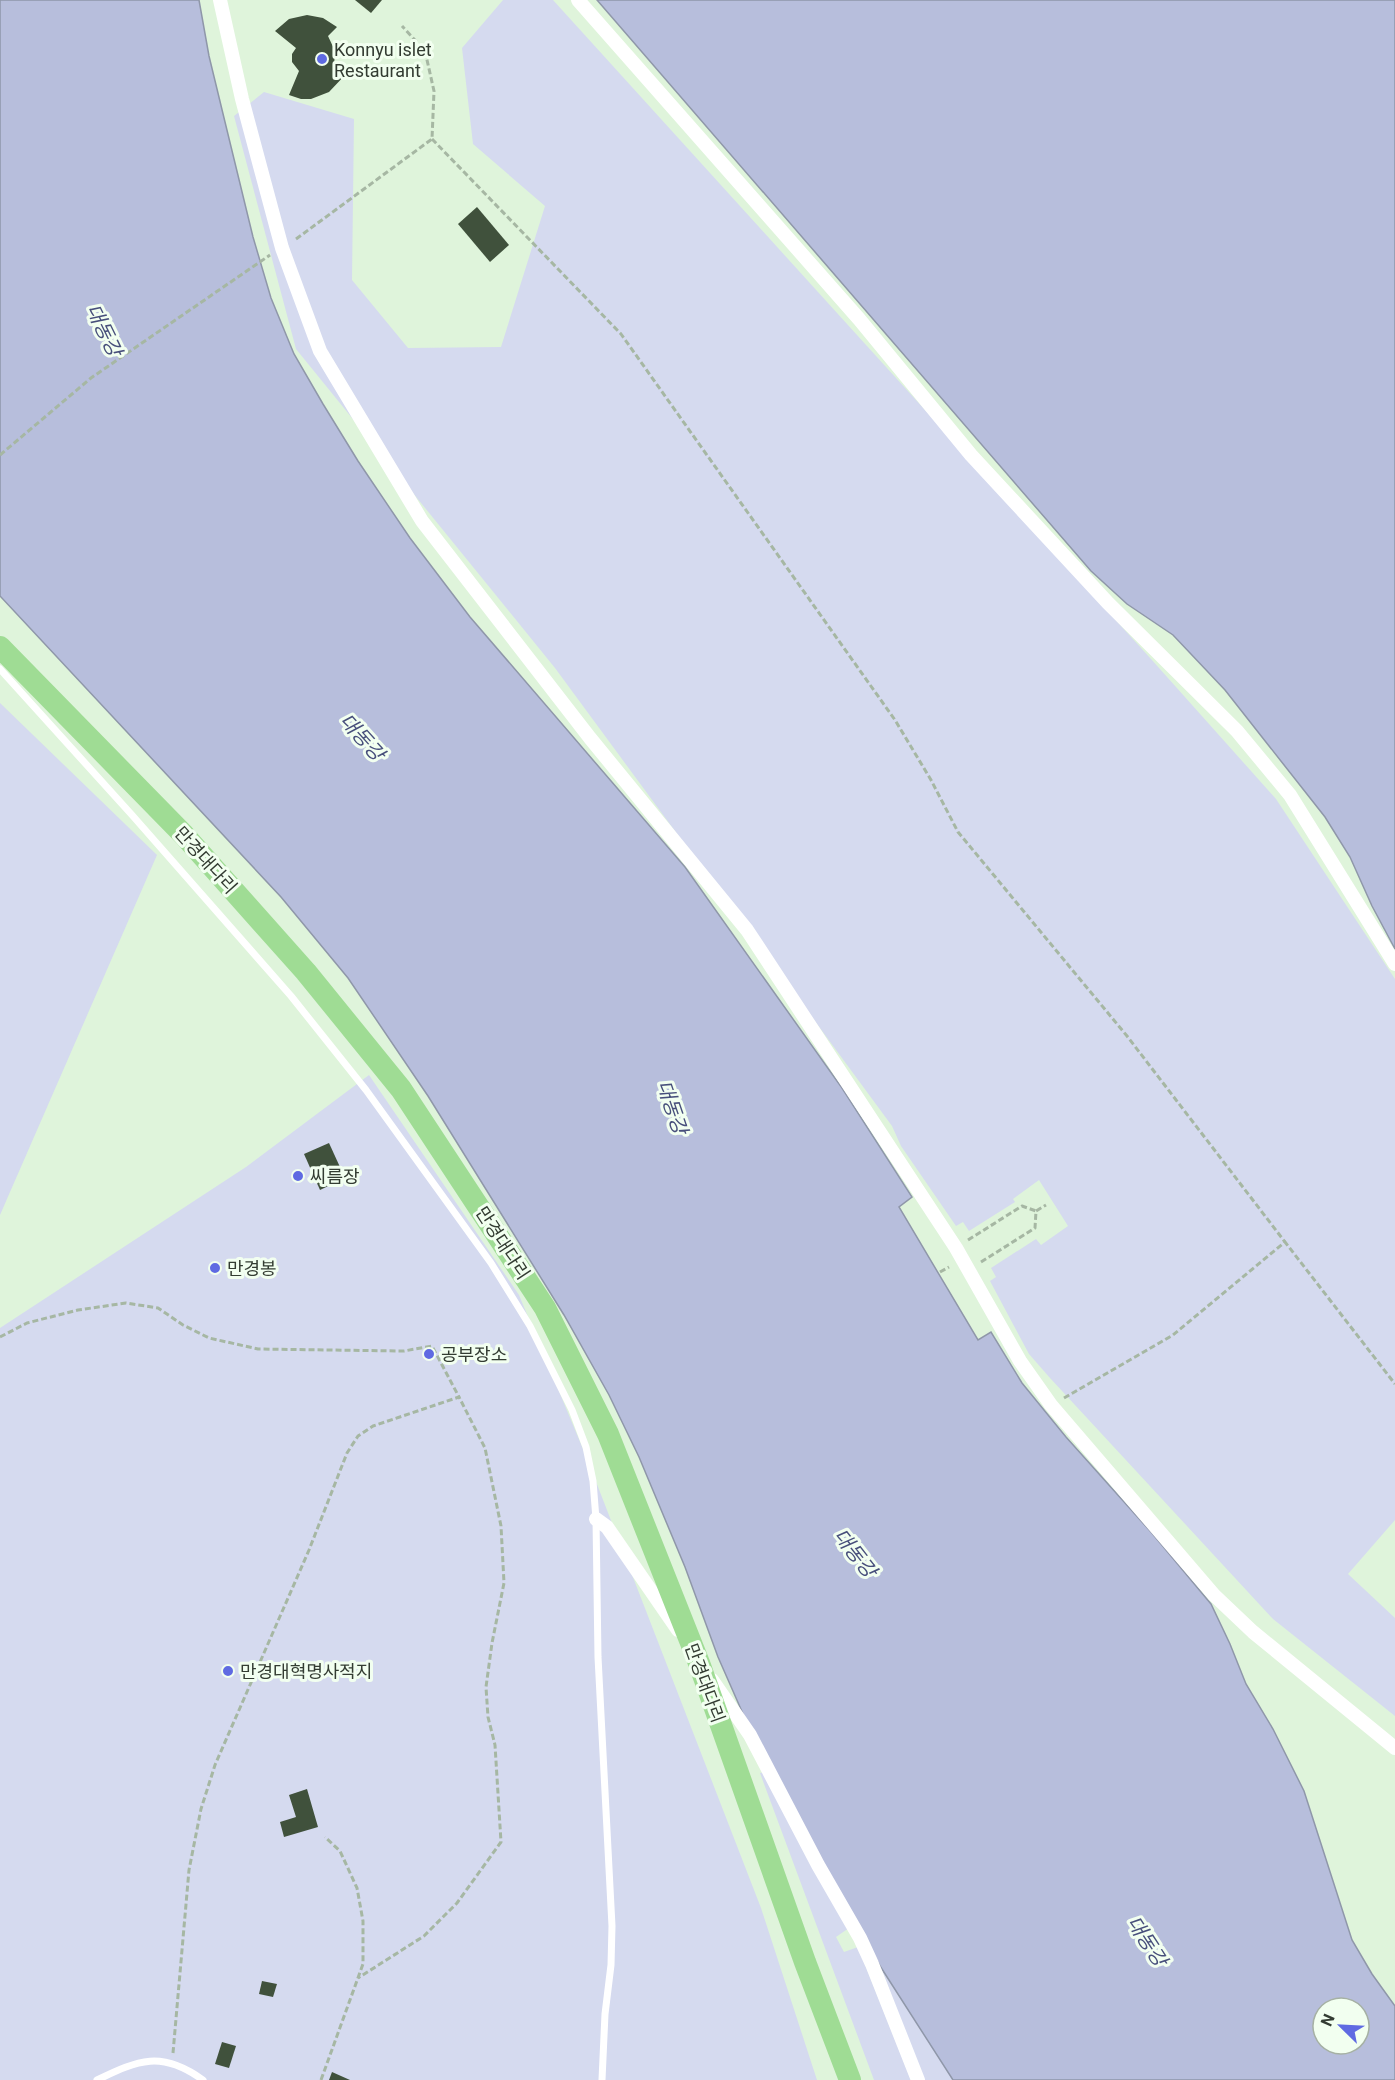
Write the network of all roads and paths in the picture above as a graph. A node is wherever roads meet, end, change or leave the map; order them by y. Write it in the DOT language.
graph roads {
  1 [pos="220,0"];
  2 [pos="578,0"];
  3 [pos="402,26"];
  4 [pos="432,139"];
  5 [pos="282,248"];
  6 [pos="0,455"];
  7 [pos="0,647"];
  8 [pos="0,669"];
  9 [pos="1395,964"];
  10 [pos="1046,1204"];
  11 [pos="1036,1211"];
  12 [pos="973,1237"];
  13 [pos="1285,1242"];
  14 [pos="986,1259"];
  15 [pos="950,1267"];
  16 [pos="940,1272"];
  17 [pos="0,1337"];
  18 [pos="1395,1384"];
  19 [pos="459,1397"];
  20 [pos="1051,1405"];
  21 [pos="596,1519"];
  22 [pos="1395,1748"];
  23 [pos="325,1837"];
  24 [pos="358,1978"];
  25 [pos="172,2064"];
  26 [pos="97,2080"];
  27 [pos="203,2080"];
  28 [pos="321,2080"];
  29 [pos="602,2080"];
  30 [pos="850,2080"];
  31 [pos="918,2080"];
  1 -- 5 [label="street"];
  2 -- 9 [label="street"];
  3 -- 4 [label="path"];
  4 -- 5 [label="path"];
  4 -- 13 [label="path"];
  5 -- 6 [label="path"];
  5 -- 20 [label="street"];
  7 -- 30 [label="highway, 만경대다리"];
  8 -- 21 [label="lane"];
  10 -- 11 [label="path"];
  11 -- 12 [label="path"];
  11 -- 14 [label="path"];
  13 -- 18 [label="path"];
  13 -- 20 [label="path"];
  15 -- 16 [label="path"];
  17 -- 19 [label="path"];
  19 -- 24 [label="path"];
  19 -- 25 [label="path"];
  20 -- 22 [label="street"];
  21 -- 29 [label="lane"];
  21 -- 31 [label="street"];
  23 -- 24 [label="path"];
  24 -- 28 [label="path"];
  25 -- 26 [label="lane"];
  25 -- 27 [label="lane"];
}
